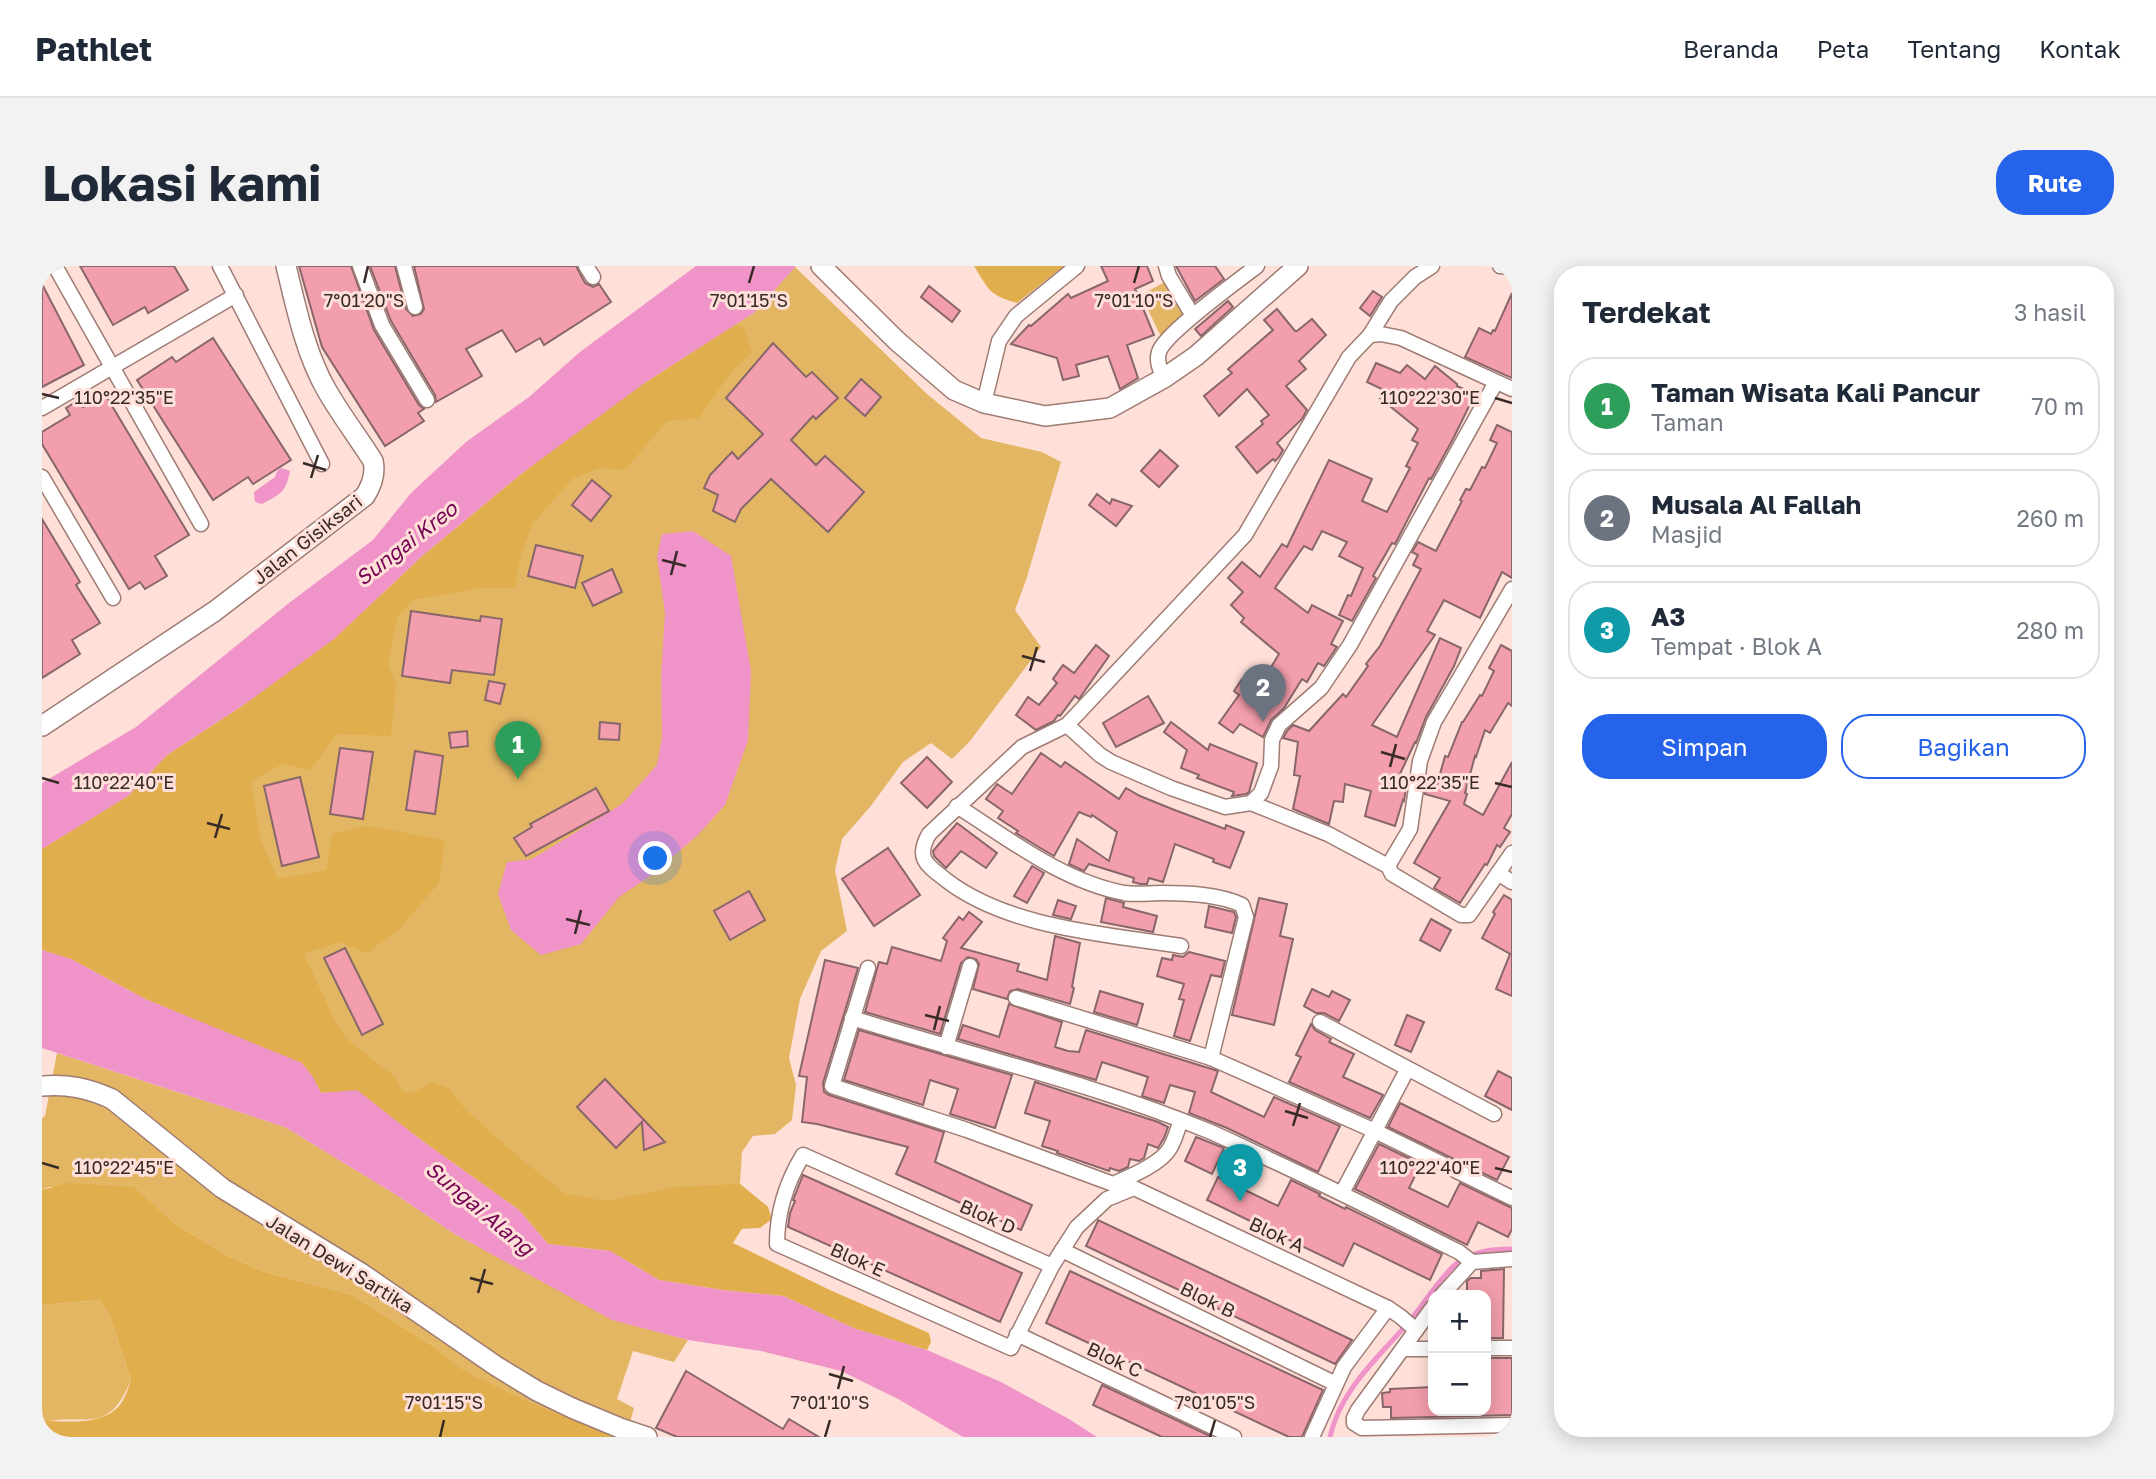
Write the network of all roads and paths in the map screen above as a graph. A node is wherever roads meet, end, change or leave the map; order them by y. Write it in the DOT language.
graph roads {
  1 [pos="55,266"];
  2 [pos="220,266"];
  3 [pos="286,266"];
  4 [pos="360,266"];
  5 [pos="404,266"];
  6 [pos="1077,266"];
  7 [pos="1166,266"];
  8 [pos="1258,266"];
  9 [pos="1298,266"];
  10 [pos="1432,266"];
  11 [pos="1500,266"];
  12 [pos="1512,267"];
  13 [pos="825,270"];
  14 [pos="236,295"];
  15 [pos="415,307"];
  16 [pos="1193,316"];
  17 [pos="1370,335"];
  18 [pos="112,368"];
  19 [pos="1164,378"];
  20 [pos="1496,382"];
  21 [pos="1512,389"];
  22 [pos="427,400"];
  23 [pos="984,404"];
  24 [pos="42,408"];
  25 [pos="322,464"];
  26 [pos="42,477"];
  27 [pos="201,524"];
  28 [pos="1512,589"];
  29 [pos="113,598"];
  30 [pos="1068,725"];
  31 [pos="42,726"];
  32 [pos="1251,803"];
  33 [pos="957,806"];
  34 [pos="1512,853"];
  35 [pos="1390,870"];
  36 [pos="1498,873"];
  37 [pos="1512,882"];
  38 [pos="1181,946"];
  39 [pos="970,966"];
  40 [pos="868,968"];
  41 [pos="1016,998"];
  42 [pos="852,1018"];
  43 [pos="1320,1022"];
  44 [pos="946,1047"];
  45 [pos="1211,1058"];
  46 [pos="1407,1069"];
  47 [pos="42,1086"];
  48 [pos="1494,1114"];
  49 [pos="1181,1121"];
  50 [pos="1375,1131"];
  51 [pos="803,1155"];
  52 [pos="1342,1193"];
  53 [pos="1512,1198"];
  54 [pos="1062,1250"];
  55 [pos="1466,1258"];
  56 [pos="1512,1259"];
  57 [pos="1052,1266"];
  58 [pos="1445,1290"];
  59 [pos="1388,1308"];
  60 [pos="1428,1311"];
  61 [pos="1409,1324"];
  62 [pos="1014,1341"];
  63 [pos="1491,1348"];
  64 [pos="1512,1348"];
  65 [pos="1404,1349"];
  66 [pos="1428,1349"];
  67 [pos="1336,1384"];
  68 [pos="1512,1425"];
  69 [pos="647,1437"];
  70 [pos="1234,1437"];
  71 [pos="1312,1437"];
  1 -- 18 [label="street"];
  2 -- 14 [label="street"];
  3 -- 31 [label="street, Jalan Gisiksari"];
  4 -- 22 [label="street"];
  5 -- 15 [label="street"];
  6 -- 23 [label="street"];
  7 -- 16 [label="street"];
  8 -- 16 [label="street"];
  9 -- 19 [label="street"];
  10 -- 17 [label="street"];
  11 -- 12 [label="street"];
  13 -- 23 [label="street"];
  14 -- 18 [label="street"];
  14 -- 25 [label="street"];
  16 -- 19 [label="street"];
  17 -- 20 [label="street"];
  17 -- 30 [label="street"];
  18 -- 24 [label="street"];
  18 -- 27 [label="street"];
  19 -- 23 [label="street"];
  20 -- 21 [label="street"];
  20 -- 32 [label="street"];
  26 -- 29 [label="street"];
  28 -- 35 [label="street"];
  30 -- 32 [label="street"];
  30 -- 33 [label="street"];
  32 -- 35 [label="street"];
  33 -- 38 [label="street"];
  33 -- 45 [label="street"];
  34 -- 36 [label="street"];
  35 -- 36 [label="street"];
  36 -- 37 [label="street"];
  39 -- 44 [label="street"];
  40 -- 42 [label="street"];
  41 -- 45 [label="street"];
  42 -- 44 [label="street"];
  42 -- 49 [label="street"];
  43 -- 46 [label="street"];
  44 -- 49 [label="street"];
  45 -- 50 [label="street"];
  46 -- 48 [label="street"];
  46 -- 50 [label="street"];
  47 -- 69 [label="street, Jalan Dewi Sartika"];
  49 -- 52 [label="street"];
  50 -- 52 [label="street"];
  50 -- 53 [label="street"];
  51 -- 57 [label="street, Blok D"];
  51 -- 62 [label="street, Blok E"];
  52 -- 55 [label="street"];
  54 -- 57 [label="street"];
  54 -- 59 [label="street, Blok A"];
  54 -- 67 [label="street, Blok B"];
  55 -- 56 [label="street"];
  55 -- 58 [label="street"];
  57 -- 62 [label="street"];
  59 -- 61 [label="street, Blok A"];
  59 -- 67 [label="street"];
  60 -- 61 [label="street"];
  61 -- 65 [label="street"];
  62 -- 70 [label="street, Blok C"];
  63 -- 64 [label="street"];
  65 -- 66 [label="street"];
  65 -- 68 [label="street"];
  67 -- 71 [label="street"];
}
